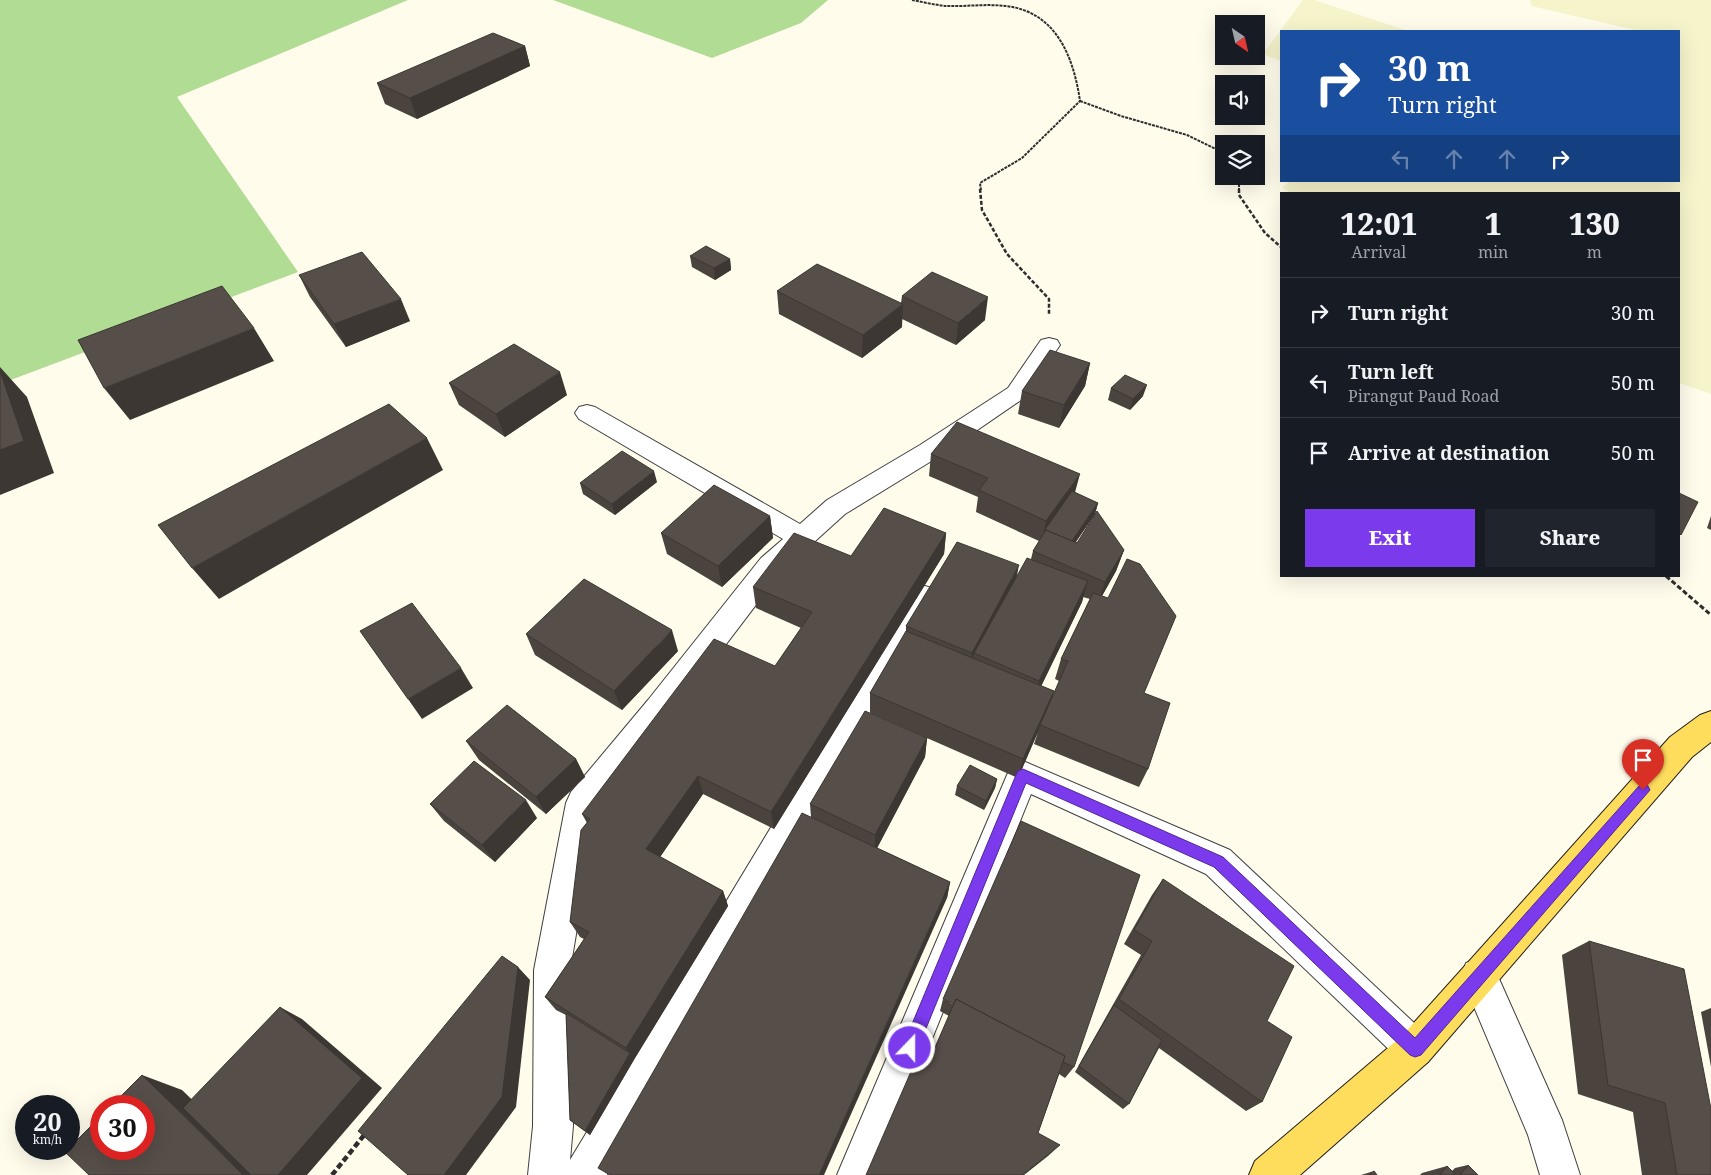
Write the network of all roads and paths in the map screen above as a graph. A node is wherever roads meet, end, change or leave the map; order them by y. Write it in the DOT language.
graph roads {
  1 [pos="912,0"];
  2 [pos="1080,101"];
  3 [pos="1215,146"];
  4 [pos="1238,185"];
  5 [pos="1280,246"];
  6 [pos="1049,345"];
  7 [pos="587,413"];
  8 [pos="801,537"];
  9 [pos="943,567"];
  10 [pos="1667,577"];
  11 [pos="1711,615"];
  12 [pos="1711,724"];
  13 [pos="1479,976"];
  14 [pos="1415,1049"];
  15 [pos="369,1129"];
  16 [pos="332,1175"];
  17 [pos="548,1175"];
  18 [pos="584,1175"];
  19 [pos="857,1175"];
  20 [pos="1269,1175"];
  21 [pos="1560,1175"];
  1 -- 2 [label="path"];
  2 -- 3 [label="path"];
  2 -- 6 [label="path"];
  4 -- 5 [label="path"];
  6 -- 8 [label="street"];
  7 -- 8 [label="street"];
  8 -- 17 [label="street"];
  9 -- 18 [label="street"];
  10 -- 11 [label="path"];
  12 -- 13 [label="main road"];
  13 -- 14 [label="main road"];
  13 -- 21 [label="street"];
  14 -- 19 [label="street"];
  14 -- 20 [label="main road"];
  15 -- 16 [label="path"];
}
